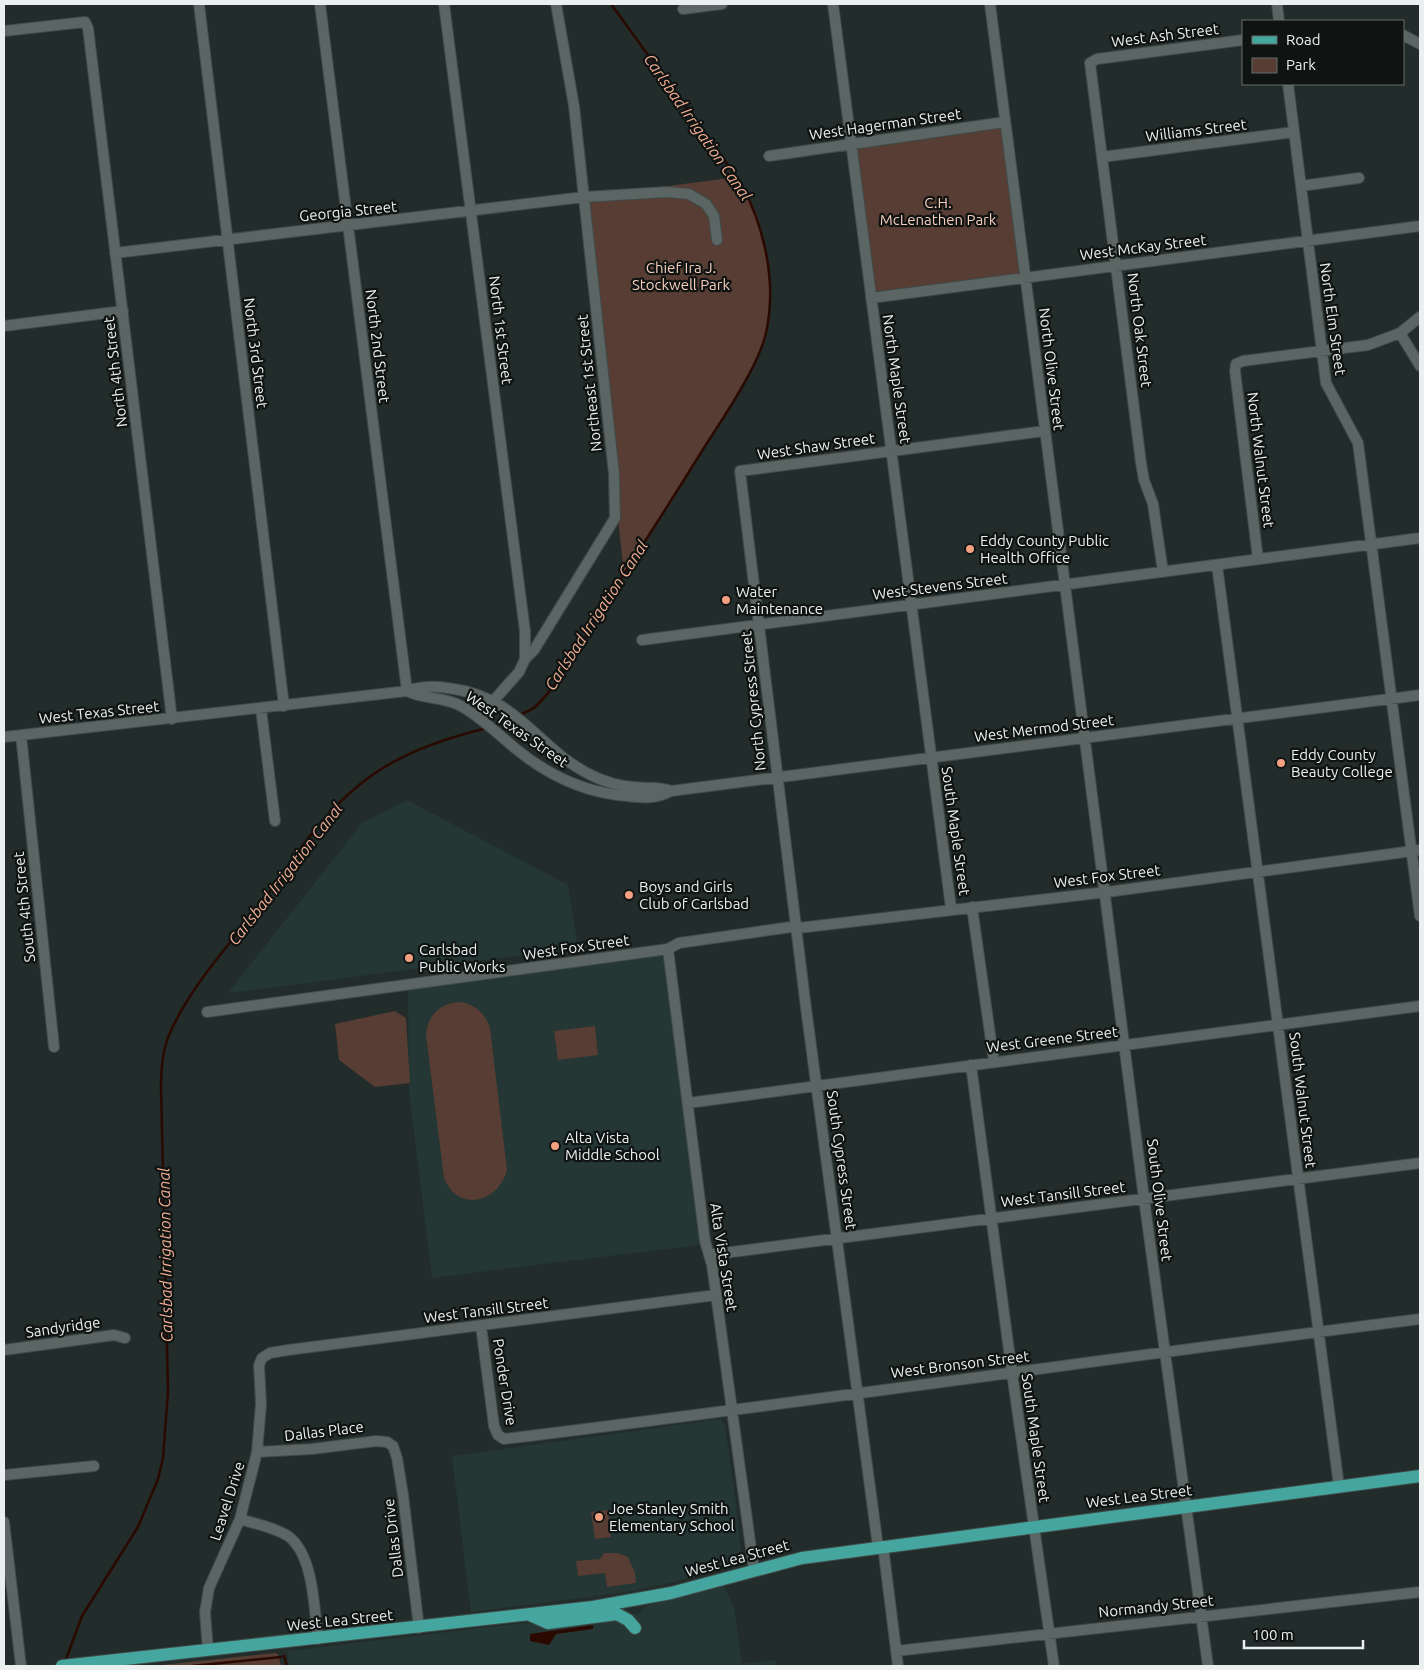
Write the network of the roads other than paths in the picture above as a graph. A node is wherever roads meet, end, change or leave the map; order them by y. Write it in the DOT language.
graph roads {
  1 [pos="199,4"];
  2 [pos="320,4"];
  3 [pos="444,4"];
  4 [pos="556,4"];
  5 [pos="722,4"];
  6 [pos="833,4"];
  7 [pos="990,4"];
  8 [pos="1276,4"];
  9 [pos="683,9"];
  10 [pos="1279,20"];
  11 [pos="4,31"];
  12 [pos="1404,36"];
  13 [pos="1242,40"];
  14 [pos="1420,44"];
  15 [pos="1091,61"];
  16 [pos="1288,85"];
  17 [pos="1005,122"];
  18 [pos="1294,132"];
  19 [pos="851,145"];
  20 [pos="769,156"];
  21 [pos="1102,157"];
  22 [pos="1359,178"];
  23 [pos="1301,186"];
  24 [pos="584,197"];
  25 [pos="471,212"];
  26 [pos="348,226"];
  27 [pos="1420,226"];
  28 [pos="227,240"];
  29 [pos="717,240"];
  30 [pos="1308,240"];
  31 [pos="115,253"];
  32 [pos="1117,266"];
  33 [pos="1025,277"];
  34 [pos="870,298"];
  35 [pos="123,311"];
  36 [pos="1420,317"];
  37 [pos="4,326"];
  38 [pos="1400,333"];
  39 [pos="1321,352"];
  40 [pos="1420,366"];
  41 [pos="1044,431"];
  42 [pos="891,451"];
  43 [pos="740,471"];
  44 [pos="1420,538"];
  45 [pos="1372,544"];
  46 [pos="1258,559"];
  47 [pos="1217,565"];
  48 [pos="1163,572"];
  49 [pos="1064,585"];
  50 [pos="911,604"];
  51 [pos="760,624"];
  52 [pos="642,640"];
  53 [pos="525,659"];
  54 [pos="407,691"];
  55 [pos="1420,695"];
  56 [pos="1391,699"];
  57 [pos="497,703"];
  58 [pos="284,706"];
  59 [pos="261,708"];
  60 [pos="478,717"];
  61 [pos="1238,718"];
  62 [pos="172,719"];
  63 [pos="22,735"];
  64 [pos="4,737"];
  65 [pos="1086,738"];
  66 [pos="931,758"];
  67 [pos="777,778"];
  68 [pos="671,791"];
  69 [pos="275,822"];
  70 [pos="1416,850"];
  71 [pos="1258,871"];
  72 [pos="1106,892"];
  73 [pos="951,908"];
  74 [pos="972,908"];
  75 [pos="1420,916"];
  76 [pos="798,927"];
  77 [pos="668,949"];
  78 [pos="1420,1006"];
  79 [pos="207,1012"];
  80 [pos="1278,1025"];
  81 [pos="1125,1045"];
  82 [pos="54,1047"];
  83 [pos="994,1062"];
  84 [pos="971,1065"];
  85 [pos="817,1086"];
  86 [pos="688,1103"];
  87 [pos="1420,1162"];
  88 [pos="1298,1178"];
  89 [pos="1144,1198"];
  90 [pos="991,1218"];
  91 [pos="838,1238"];
  92 [pos="709,1255"];
  93 [pos="716,1295"];
  94 [pos="1420,1319"];
  95 [pos="481,1326"];
  96 [pos="1320,1332"];
  97 [pos="125,1338"];
  98 [pos="4,1350"];
  99 [pos="1166,1353"];
  100 [pos="262,1358"];
  101 [pos="1012,1373"];
  102 [pos="858,1392"];
  103 [pos="731,1411"];
  104 [pos="504,1439"];
  105 [pos="393,1446"];
  106 [pos="258,1452"];
  107 [pos="94,1466"];
  108 [pos="4,1475"];
  109 [pos="1420,1476"];
  110 [pos="1339,1486"];
  111 [pos="1187,1507"];
  112 [pos="240,1519"];
  113 [pos="4,1522"];
  114 [pos="1034,1526"];
  115 [pos="880,1546"];
  116 [pos="754,1570"];
  117 [pos="1420,1592"];
  118 [pos="530,1615"];
  119 [pos="1202,1616"];
  120 [pos="419,1628"];
  121 [pos="635,1628"];
  122 [pos="1049,1633"];
  123 [pos="318,1639"];
  124 [pos="208,1650"];
  125 [pos="896,1650"];
  126 [pos="20,1666"];
  127 [pos="62,1666"];
  128 [pos="898,1666"];
  129 [pos="1054,1666"];
  130 [pos="1208,1666"];
  1 -- 28 [label="street, North 3rd Street"];
  2 -- 26 [label="street, North 2nd Street"];
  3 -- 25 [label="street, North 1st Street"];
  4 -- 24 [label="street, Northeast 1st Street"];
  5 -- 9 [label="street"];
  6 -- 19 [label="street, North Maple Street"];
  7 -- 17 [label="street, North Olive Street"];
  8 -- 10 [label="street"];
  11 -- 31 [label="street, North 4th Street"];
  12 -- 14 [label="street"];
  13 -- 15 [label="street, West Ash Street"];
  15 -- 21 [label="street, North Oak Street"];
  16 -- 18 [label="street, North Elm Street"];
  17 -- 19 [label="street, West Hagerman Street"];
  17 -- 33 [label="street, North Olive Street"];
  18 -- 21 [label="street, Williams Street"];
  18 -- 23 [label="street, North Elm Street"];
  19 -- 20 [label="street, West Hagerman Street"];
  19 -- 34 [label="street, North Maple Street"];
  21 -- 32 [label="street, North Oak Street"];
  22 -- 23 [label="street"];
  23 -- 30 [label="street, North Elm Street"];
  24 -- 25 [label="street, Georgia Street"];
  24 -- 29 [label="street, Georgia Street"];
  24 -- 53 [label="street, Northeast 1st Street"];
  25 -- 26 [label="street, Georgia Street"];
  25 -- 53 [label="street, North 1st Street"];
  26 -- 28 [label="street, Georgia Street"];
  26 -- 54 [label="street, North 2nd Street"];
  27 -- 30 [label="street, West McKay Street"];
  28 -- 31 [label="street, Georgia Street"];
  28 -- 58 [label="street, North 3rd Street"];
  30 -- 32 [label="street, West McKay Street"];
  30 -- 39 [label="street, North Elm Street"];
  31 -- 35 [label="street, North 4th Street"];
  32 -- 33 [label="street, West McKay Street"];
  32 -- 48 [label="street, North Oak Street"];
  33 -- 34 [label="street, West McKay Street"];
  33 -- 41 [label="street, North Olive Street"];
  34 -- 42 [label="street, North Maple Street"];
  35 -- 37 [label="street"];
  35 -- 62 [label="street, North 4th Street"];
  36 -- 38 [label="street"];
  38 -- 39 [label="street"];
  38 -- 40 [label="street"];
  39 -- 45 [label="street, North Elm Street"];
  39 -- 46 [label="street, North Walnut Street"];
  41 -- 42 [label="street, West Shaw Street"];
  41 -- 49 [label="street, North Olive Street"];
  42 -- 43 [label="street, West Shaw Street"];
  42 -- 50 [label="street, North Maple Street"];
  43 -- 51 [label="street, North Cypress Street"];
  44 -- 45 [label="street, West Stevens Street"];
  45 -- 46 [label="street, West Stevens Street"];
  45 -- 56 [label="street, North Elm Street"];
  46 -- 47 [label="street, West Stevens Street"];
  47 -- 48 [label="street, West Stevens Street"];
  47 -- 61 [label="street"];
  48 -- 49 [label="street, West Stevens Street"];
  49 -- 50 [label="street, West Stevens Street"];
  49 -- 65 [label="street, North Olive Street"];
  50 -- 51 [label="street, West Stevens Street"];
  50 -- 66 [label="street, North Maple Street"];
  51 -- 52 [label="street, West Stevens Street"];
  51 -- 67 [label="street, North Cypress Street"];
  53 -- 57 [label="street, Northeast 1st Street"];
  54 -- 57 [label="street, West Texas Street"];
  54 -- 58 [label="street, West Texas Street"];
  54 -- 60 [label="street, West Texas Street"];
  55 -- 56 [label="street, West Mermod Street"];
  56 -- 61 [label="street, West Mermod Street"];
  56 -- 70 [label="street, North Elm Street"];
  57 -- 60 [label="street, Northeast 1st Street"];
  57 -- 68 [label="street, West Texas Street"];
  58 -- 59 [label="street, West Texas Street"];
  59 -- 62 [label="street, West Texas Street"];
  59 -- 69 [label="street"];
  60 -- 68 [label="street, West Texas Street"];
  61 -- 65 [label="street, West Mermod Street"];
  61 -- 71 [label="street, South Walnut Street"];
  62 -- 63 [label="street, West Texas Street"];
  63 -- 64 [label="street, West Texas Street"];
  63 -- 82 [label="street, South 4th Street"];
  65 -- 66 [label="street, West Mermod Street"];
  65 -- 72 [label="street, South Olive Street"];
  66 -- 67 [label="street, West Mermod Street"];
  66 -- 73 [label="street, South Maple Street"];
  67 -- 68 [label="street, West Mermod Street"];
  67 -- 76 [label="street, South Cypress Street"];
  70 -- 71 [label="street, West Fox Street"];
  70 -- 75 [label="street, North Elm Street"];
  71 -- 72 [label="street, West Fox Street"];
  71 -- 80 [label="street, South Walnut Street"];
  72 -- 74 [label="street, West Fox Street"];
  72 -- 81 [label="street, South Olive Street"];
  73 -- 74 [label="street, West Fox Street"];
  73 -- 76 [label="street, West Fox Street"];
  74 -- 83 [label="street, South Maple Street"];
  76 -- 77 [label="street, West Fox Street"];
  76 -- 85 [label="street, South Cypress Street"];
  77 -- 79 [label="street, West Fox Street"];
  77 -- 86 [label="street, Alta Vista Street"];
  78 -- 80 [label="street, West Greene Street"];
  80 -- 81 [label="street, West Greene Street"];
  80 -- 88 [label="street, South Walnut Street"];
  81 -- 83 [label="street, West Greene Street"];
  81 -- 89 [label="street, South Olive Street"];
  83 -- 84 [label="street, West Greene Street"];
  84 -- 85 [label="street, West Greene Street"];
  84 -- 90 [label="street, South Maple Street"];
  85 -- 86 [label="street, West Greene Street"];
  85 -- 91 [label="street, South Cypress Street"];
  86 -- 92 [label="street, Alta Vista Street"];
  87 -- 88 [label="street, West Tansill Street"];
  88 -- 89 [label="street, West Tansill Street"];
  88 -- 96 [label="street, South Walnut Street"];
  89 -- 90 [label="street, West Tansill Street"];
  89 -- 99 [label="street, South Olive Street"];
  90 -- 91 [label="street, West Tansill Street"];
  90 -- 101 [label="street, South Maple Street"];
  91 -- 92 [label="street, West Tansill Street"];
  91 -- 102 [label="street, South Cypress Street"];
  92 -- 93 [label="street, Alta Vista Street"];
  93 -- 95 [label="street, West Tansill Street"];
  93 -- 103 [label="street, Alta Vista Street"];
  94 -- 96 [label="street, West Bronson Street"];
  95 -- 100 [label="street, West Tansill Street"];
  95 -- 104 [label="street, Ponder Drive"];
  96 -- 99 [label="street, West Bronson Street"];
  96 -- 110 [label="street, South Walnut Street"];
  97 -- 98 [label="street, Sandyridge"];
  99 -- 101 [label="street, West Bronson Street"];
  99 -- 111 [label="street, South Olive Street"];
  100 -- 106 [label="street, Leavel Drive"];
  101 -- 102 [label="street, West Bronson Street"];
  101 -- 114 [label="street, South Maple Street"];
  102 -- 103 [label="street, West Bronson Street"];
  102 -- 115 [label="street, South Cypress Street"];
  103 -- 104 [label="street, West Bronson Street"];
  103 -- 116 [label="street, Alta Vista Street"];
  105 -- 106 [label="street, Dallas Place"];
  105 -- 120 [label="street, Dallas Drive"];
  106 -- 112 [label="street, Leavel Drive"];
  107 -- 108 [label="street"];
  109 -- 110 [label="main road, West Lea Street"];
  110 -- 111 [label="main road, West Lea Street"];
  111 -- 114 [label="main road, West Lea Street"];
  111 -- 119 [label="street, South Olive Street"];
  112 -- 123 [label="street"];
  112 -- 124 [label="street, Leavel Drive"];
  113 -- 126 [label="street"];
  114 -- 115 [label="main road, West Lea Street"];
  114 -- 122 [label="street, South Maple Street"];
  115 -- 116 [label="main road, West Lea Street"];
  115 -- 125 [label="street, South Cypress Street"];
  116 -- 118 [label="main road, West Lea Street"];
  117 -- 119 [label="street, Normandy Street"];
  118 -- 120 [label="main road, West Lea Street"];
  118 -- 121 [label="main road"];
  119 -- 122 [label="street, Normandy Street"];
  119 -- 130 [label="street, South Olive Street"];
  120 -- 123 [label="main road, West Lea Street"];
  122 -- 125 [label="street, Normandy Street"];
  122 -- 129 [label="street, South Maple Street"];
  123 -- 124 [label="main road, West Lea Street"];
  124 -- 127 [label="main road, West Lea Street"];
  125 -- 128 [label="street, South Cypress Street"];
}
